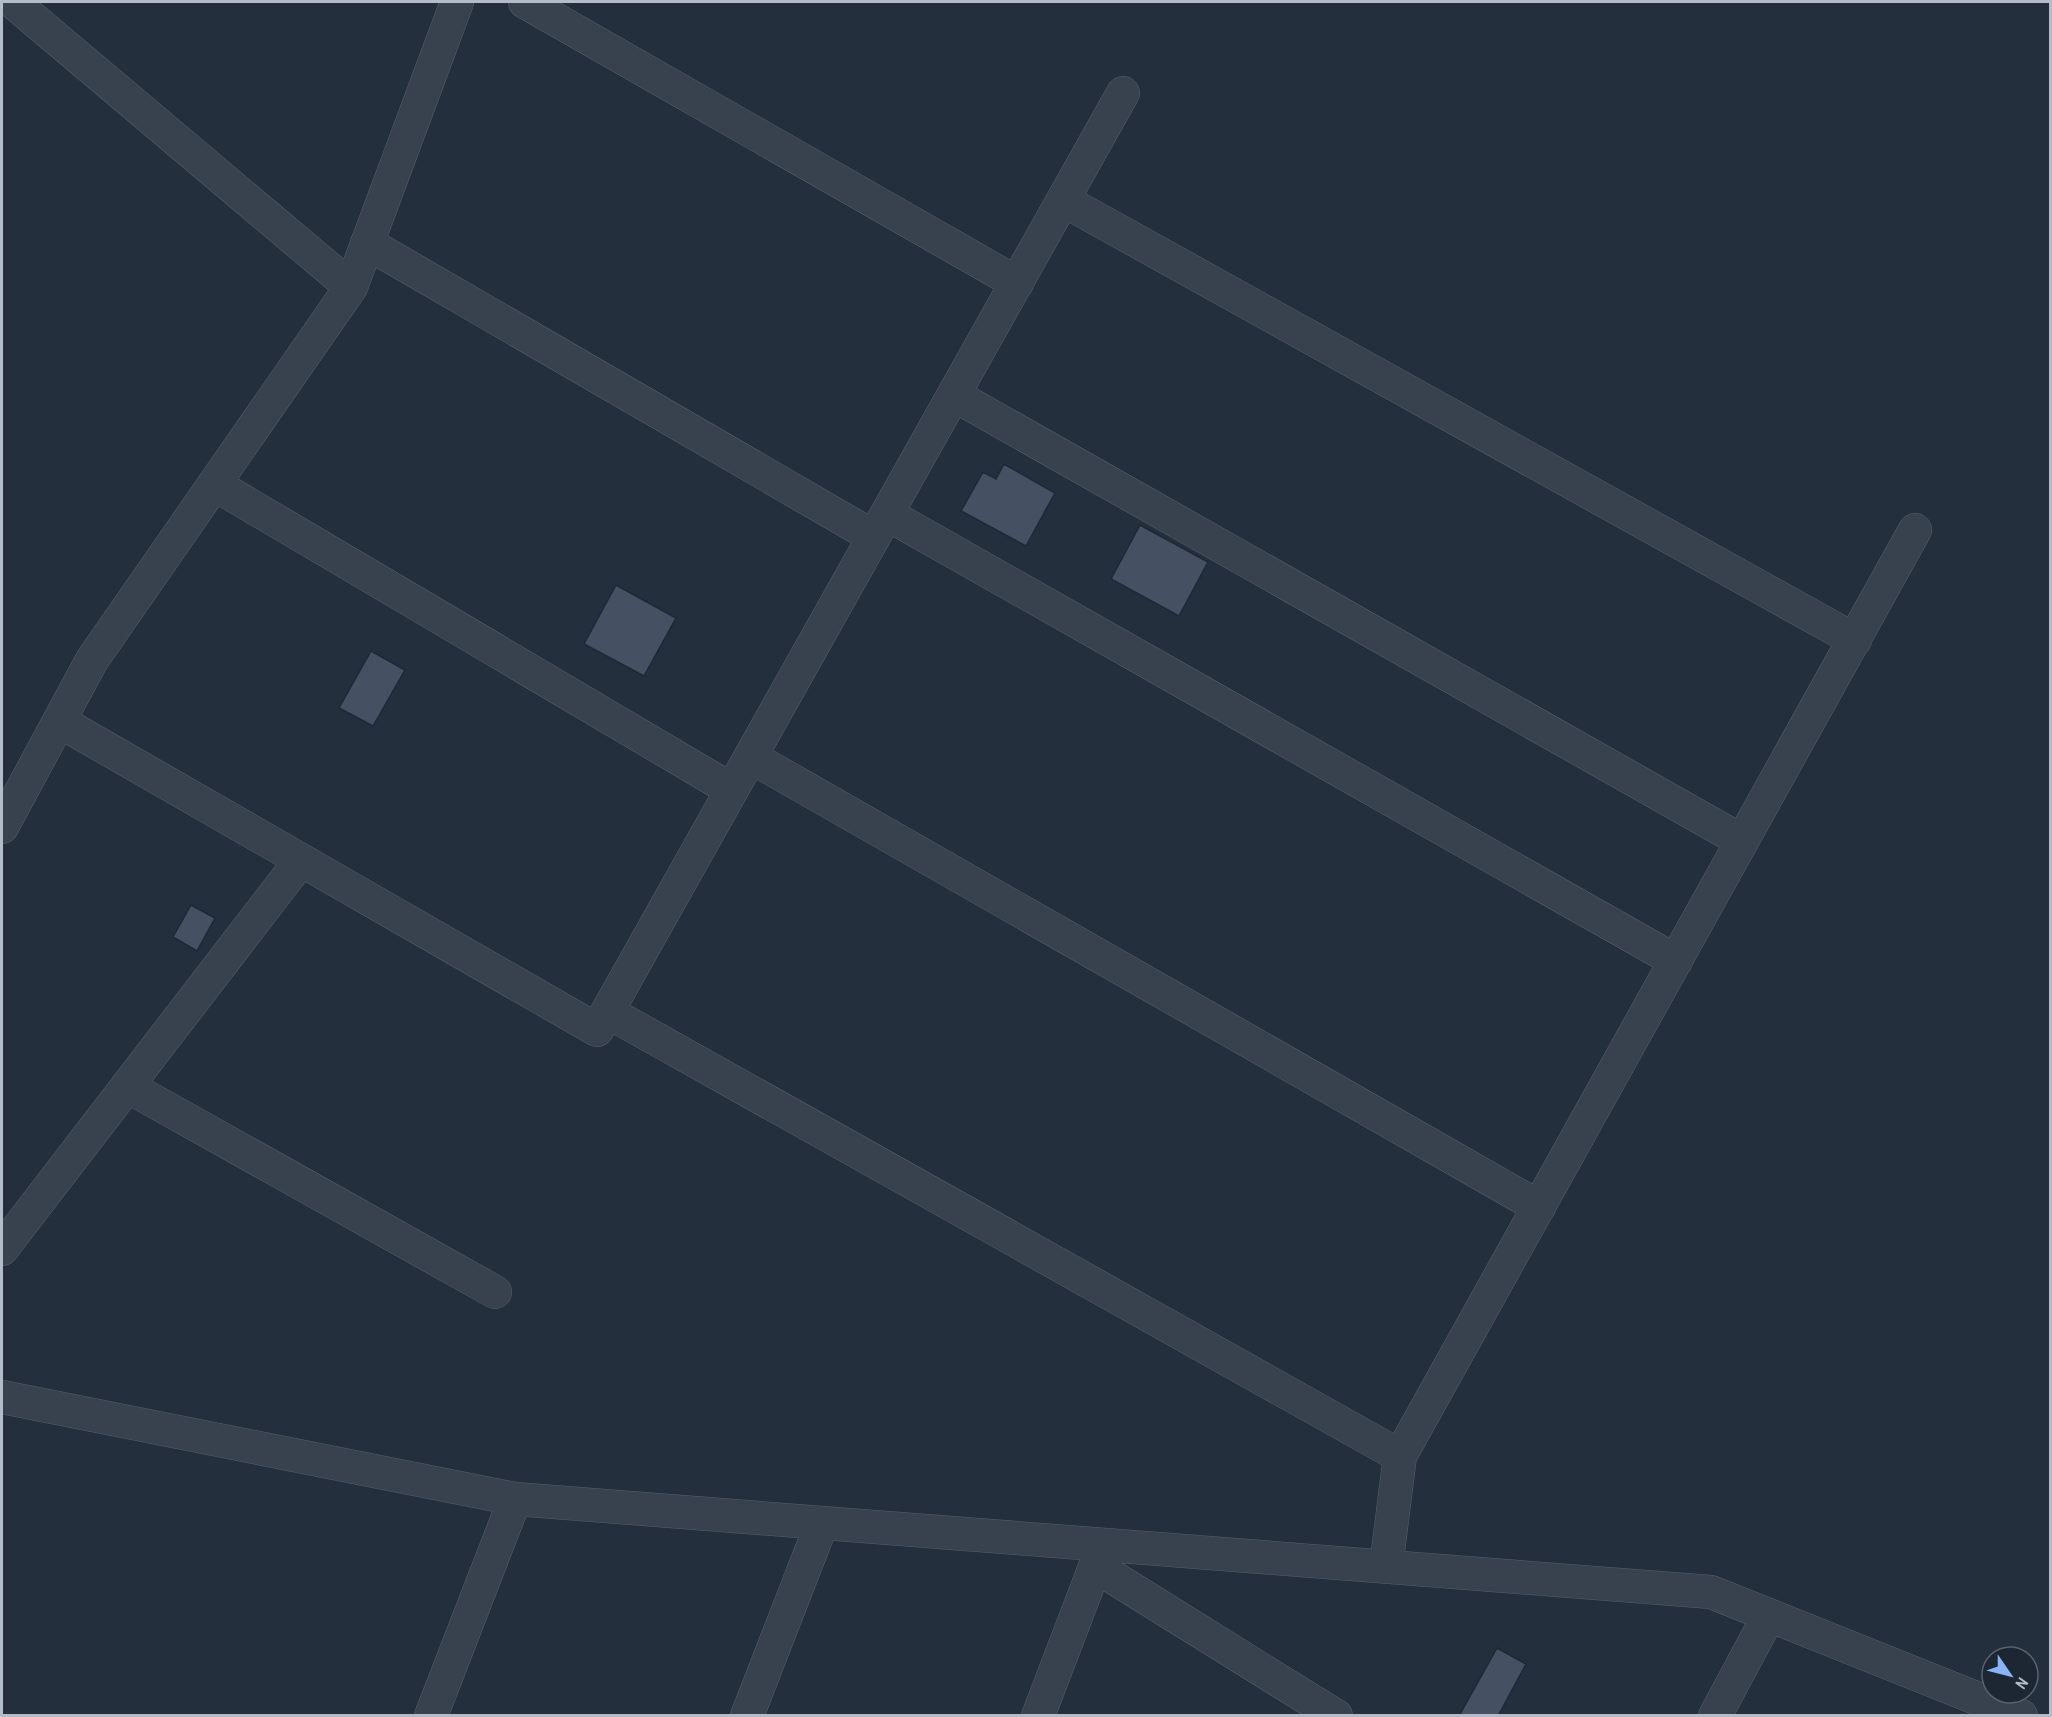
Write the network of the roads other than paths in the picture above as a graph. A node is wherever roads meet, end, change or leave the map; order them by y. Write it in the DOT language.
graph roads {
  1 [pos="13,2"];
  2 [pos="525,2"];
  3 [pos="453,4"];
  4 [pos="1123,93"];
  5 [pos="1063,200"];
  6 [pos="367,243"];
  7 [pos="1017,283"];
  8 [pos="351,287"];
  9 [pos="954,395"];
  10 [pos="214,484"];
  11 [pos="881,526"];
  12 [pos="1915,530"];
  13 [pos="1855,640"];
  14 [pos="59,721"];
  15 [pos="751,757"];
  16 [pos="732,790"];
  17 [pos="2,827"];
  18 [pos="1742,842"];
  19 [pos="301,860"];
  20 [pos="1676,961"];
  21 [pos="608,1012"];
  22 [pos="127,1086"];
  23 [pos="1539,1207"];
  24 [pos="2,1249"];
  25 [pos="495,1292"];
  26 [pos="2,1397"];
  27 [pos="1400,1456"];
  28 [pos="514,1499"];
  29 [pos="822,1523"];
  30 [pos="1100,1555"];
  31 [pos="1386,1567"];
  32 [pos="1769,1615"];
  33 [pos="431,1716"];
  34 [pos="747,1716"];
  35 [pos="1038,1716"];
  36 [pos="1336,1716"];
  37 [pos="1715,1716"];
  38 [pos="2021,1716"];
  1 -- 8 [label="street"];
  2 -- 7 [label="street"];
  3 -- 6 [label="street"];
  4 -- 5 [label="street"];
  5 -- 7 [label="street"];
  5 -- 13 [label="street"];
  6 -- 8 [label="street"];
  6 -- 11 [label="street"];
  7 -- 9 [label="street"];
  8 -- 10 [label="street"];
  9 -- 11 [label="street"];
  9 -- 18 [label="street"];
  10 -- 14 [label="street"];
  10 -- 16 [label="street"];
  11 -- 15 [label="street"];
  11 -- 20 [label="street"];
  12 -- 13 [label="street"];
  13 -- 18 [label="street"];
  14 -- 17 [label="street"];
  14 -- 19 [label="street"];
  15 -- 16 [label="street"];
  15 -- 23 [label="street"];
  16 -- 21 [label="street"];
  18 -- 20 [label="street"];
  19 -- 21 [label="street"];
  19 -- 22 [label="street"];
  20 -- 23 [label="street"];
  21 -- 27 [label="street"];
  22 -- 24 [label="street"];
  22 -- 25 [label="street"];
  23 -- 27 [label="street"];
  26 -- 28 [label="street"];
  27 -- 31 [label="street"];
  28 -- 29 [label="street"];
  28 -- 33 [label="street"];
  29 -- 30 [label="street"];
  29 -- 34 [label="street"];
  30 -- 31 [label="street"];
  30 -- 35 [label="street"];
  30 -- 36 [label="street"];
  31 -- 32 [label="street"];
  32 -- 37 [label="street"];
  32 -- 38 [label="street"];
}
